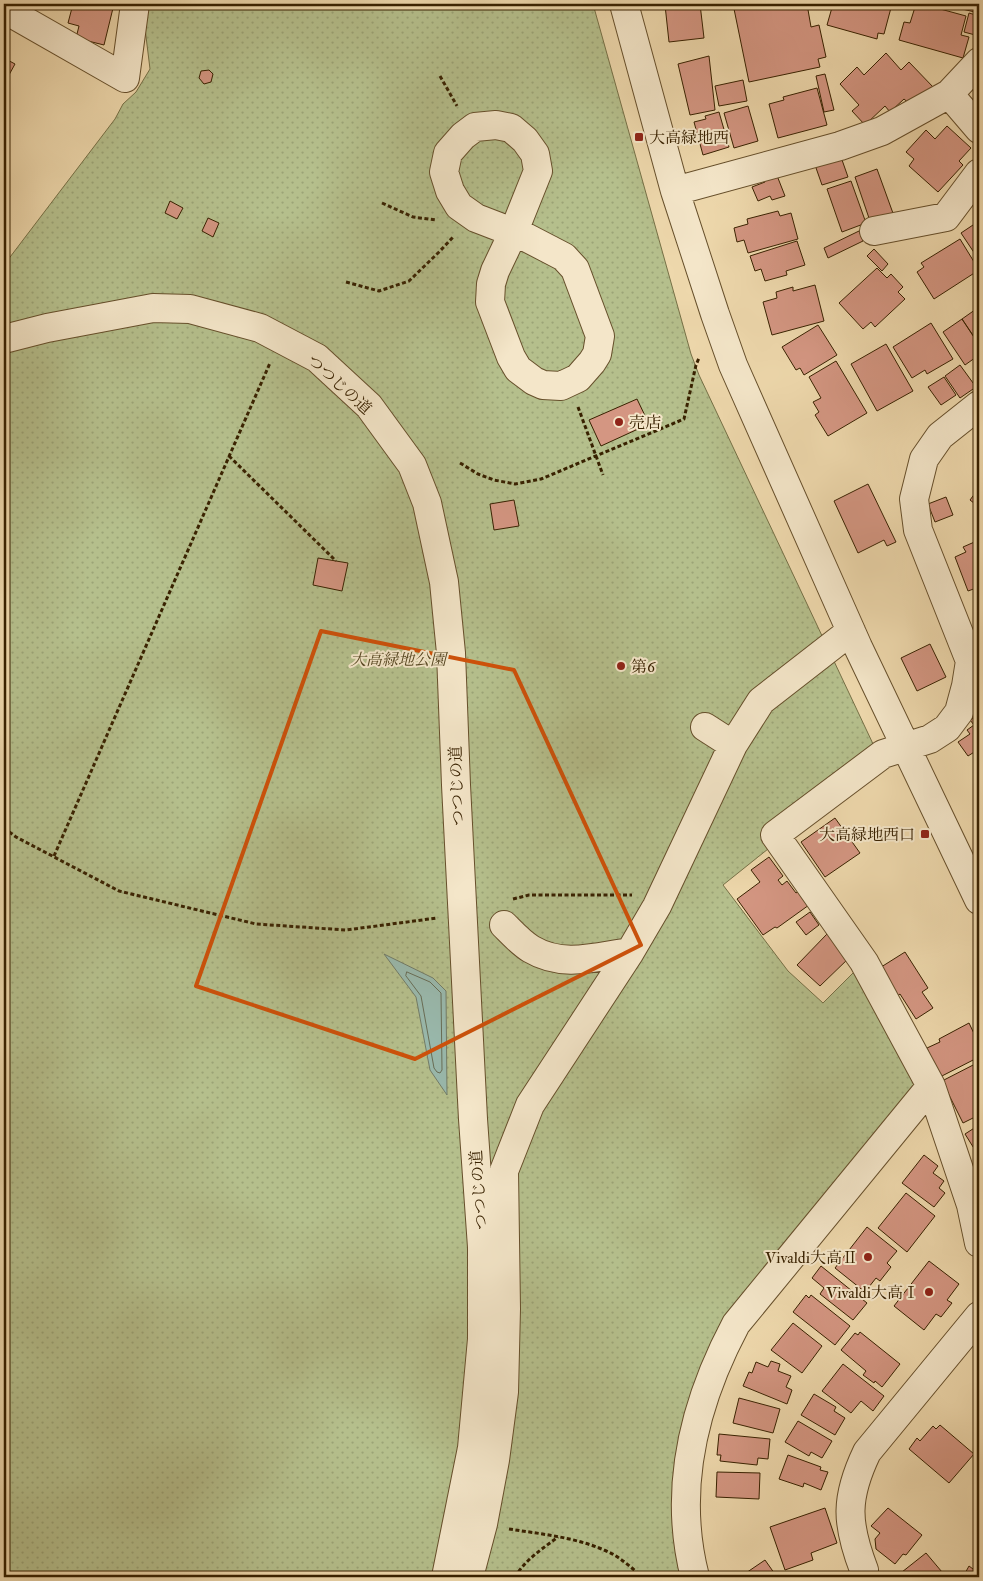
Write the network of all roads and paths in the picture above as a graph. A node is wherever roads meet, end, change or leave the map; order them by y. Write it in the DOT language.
graph roads {
  1 [pos="135,4"];
  2 [pos="624,4"];
  3 [pos="4,9"];
  4 [pos="979,62"];
  5 [pos="440,76"];
  6 [pos="949,94"];
  7 [pos="979,129"];
  8 [pos="470,130"];
  9 [pos="979,173"];
  10 [pos="674,191"];
  11 [pos="382,203"];
  12 [pos="468,212"];
  13 [pos="514,231"];
  14 [pos="874,231"];
  15 [pos="346,282"];
  16 [pos="4,339"];
  17 [pos="280,339"];
  18 [pos="699,358"];
  19 [pos="569,384"];
  20 [pos="4,393"];
  21 [pos="979,405"];
  22 [pos="4,417"];
  23 [pos="229,456"];
  24 [pos="596,457"];
  25 [pos="460,463"];
  26 [pos="603,475"];
  27 [pos="336,561"];
  28 [pos="851,631"];
  29 [pos="705,727"];
  30 [pos="733,745"];
  31 [pos="905,747"];
  32 [pos="4,828"];
  33 [pos="54,856"];
  34 [pos="635,895"];
  35 [pos="979,900"];
  36 [pos="504,913"];
  37 [pos="462,914"];
  38 [pos="630,952"];
  39 [pos="931,1086"];
  40 [pos="979,1243"];
  41 [pos="979,1316"];
  42 [pos="483,1524"];
  43 [pos="559,1537"];
  44 [pos="861,1575"];
  45 [pos="446,1577"];
  46 [pos="469,1577"];
  47 [pos="515,1577"];
  48 [pos="642,1577"];
  49 [pos="695,1577"];
  1 -- 3 [label="street"];
  2 -- 10 [label="street"];
  4 -- 6 [label="street"];
  5 -- 8 [label="path"];
  6 -- 7 [label="street"];
  6 -- 10 [label="street"];
  8 -- 12 [label="street"];
  8 -- 13 [label="street"];
  9 -- 14 [label="street"];
  10 -- 28 [label="street"];
  11 -- 12 [label="path"];
  12 -- 13 [label="street"];
  12 -- 15 [label="path"];
  13 -- 19 [label="street"];
  13 -- 19 [label="street"];
  16 -- 17 [label="street, つつじの道"];
  17 -- 23 [label="path"];
  17 -- 37 [label="street, つつじの道"];
  18 -- 24 [label="path"];
  19 -- 24 [label="path"];
  20 -- 22 [label="path"];
  21 -- 31 [label="street"];
  23 -- 27 [label="path"];
  23 -- 33 [label="path"];
  24 -- 25 [label="path"];
  24 -- 26 [label="path"];
  28 -- 30 [label="street"];
  28 -- 31 [label="street"];
  29 -- 30 [label="street"];
  30 -- 38 [label="street"];
  31 -- 35 [label="street"];
  31 -- 39 [label="street"];
  32 -- 33 [label="path"];
  33 -- 37 [label="path"];
  34 -- 36 [label="path"];
  36 -- 38 [label="street"];
  37 -- 45 [label="street, つつじの道"];
  38 -- 42 [label="street"];
  39 -- 40 [label="street"];
  39 -- 49 [label="street"];
  41 -- 44 [label="street"];
  42 -- 43 [label="path"];
  42 -- 46 [label="street"];
  43 -- 47 [label="path"];
  43 -- 48 [label="path"];
}
